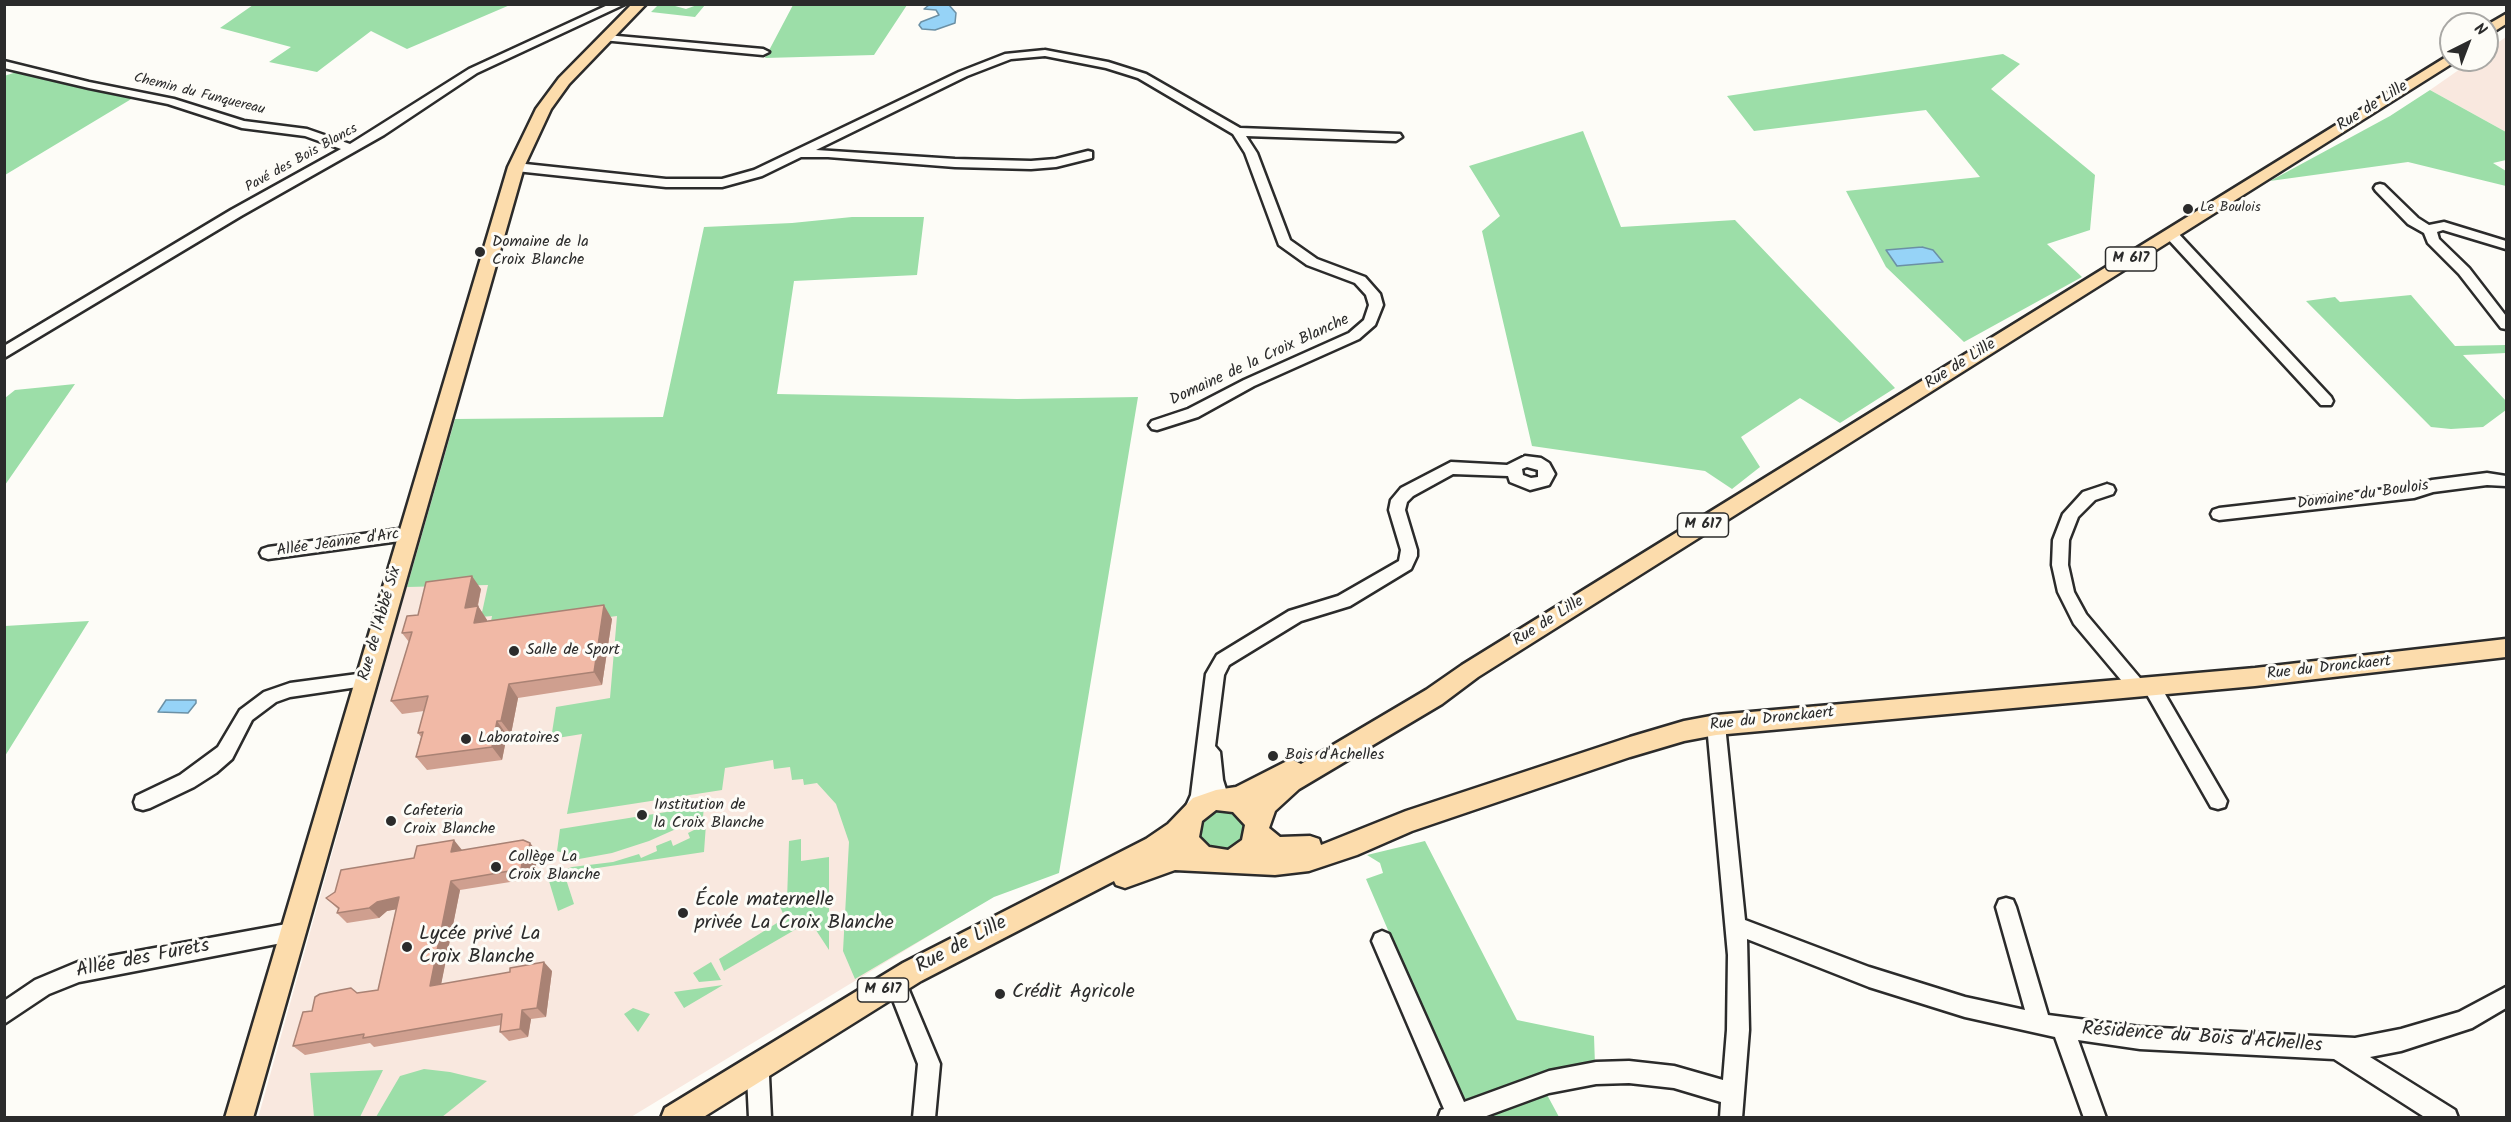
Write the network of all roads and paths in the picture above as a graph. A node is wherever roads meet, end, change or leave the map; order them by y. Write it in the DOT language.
graph roads {
  1 [pos="620,4"];
  2 [pos="640,4"];
  3 [pos="648,4"];
  4 [pos="610,38"];
  5 [pos="763,52"];
  6 [pos="4,64"];
  7 [pos="2439,66"];
  8 [pos="1237,132"];
  9 [pos="1396,137"];
  10 [pos="830,138"];
  11 [pos="350,148"];
  12 [pos="796,154"];
  13 [pos="855,155"];
  14 [pos="1088,155"];
  15 [pos="516,167"];
  16 [pos="2380,188"];
  17 [pos="2430,231"];
  18 [pos="2170,234"];
  19 [pos="2506,245"];
  20 [pos="2506,325"];
  21 [pos="4,353"];
  22 [pos="2326,401"];
  23 [pos="1157,425"];
  24 [pos="1513,471"];
  25 [pos="2506,481"];
  26 [pos="2107,490"];
  27 [pos="2219,514"];
  28 [pos="407,534"];
  29 [pos="268,553"];
  30 [pos="2506,648"];
  31 [pos="1470,671"];
  32 [pos="365,680"];
  33 [pos="2145,688"];
  34 [pos="1209,718"];
  35 [pos="1716,725"];
  36 [pos="1224,800"];
  37 [pos="2217,801"];
  38 [pos="143,802"];
  39 [pos="1191,816"];
  40 [pos="1406,822"];
  41 [pos="1257,828"];
  42 [pos="1217,861"];
  43 [pos="2006,907"];
  44 [pos="1737,926"];
  45 [pos="292,932"];
  46 [pos="1382,941"];
  47 [pos="899,990"];
  48 [pos="2506,997"];
  49 [pos="4,1014"];
  50 [pos="2040,1024"];
  51 [pos="2063,1028"];
  52 [pos="2340,1050"];
  53 [pos="758,1076"];
  54 [pos="1733,1094"];
  55 [pos="1453,1116"];
  56 [pos="239,1118"];
  57 [pos="675,1118"];
  58 [pos="691,1118"];
  59 [pos="760,1118"];
  60 [pos="924,1118"];
  61 [pos="1731,1118"];
  62 [pos="2095,1118"];
  63 [pos="2447,1118"];
  1 -- 11 [label="street, Pavé des Bois Blancs"];
  2 -- 4 [label="main road"];
  3 -- 4 [label="main road"];
  4 -- 5 [label="street"];
  4 -- 15 [label="main road, Rue de l'Abbé Six"];
  6 -- 11 [label="street, Chemin du Funquereau"];
  7 -- 18 [label="main road, Rue de Lille / M 617"];
  8 -- 9 [label="street, Domaine de la Croix Blanche"];
  8 -- 10 [label="street, Domaine de la Croix Blanche"];
  8 -- 23 [label="street, Domaine de la Croix Blanche"];
  10 -- 12 [label="street, Domaine de la Croix Blanche"];
  10 -- 13 [label="street, Domaine de la Croix Blanche"];
  11 -- 21 [label="street, Pavé des Bois Blancs"];
  12 -- 13 [label="street, Domaine de la Croix Blanche"];
  12 -- 15 [label="street, Domaine de la Croix Blanche"];
  13 -- 14 [label="street, Domaine de la Croix Blanche"];
  15 -- 28 [label="main road, Rue de l'Abbé Six"];
  16 -- 17 [label="street"];
  17 -- 19 [label="street"];
  17 -- 20 [label="street"];
  18 -- 22 [label="street"];
  18 -- 31 [label="main road, Rue de Lille / M 617"];
  24 -- 34 [label="street"];
  25 -- 27 [label="street, Domaine du Boulois"];
  26 -- 33 [label="street"];
  28 -- 29 [label="street, Allée Jeanne d'Arc"];
  28 -- 32 [label="main road, Rue de l'Abbé Six"];
  30 -- 33 [label="main road, Rue du Dronckaert"];
  31 -- 36 [label="main road, Rue de Lille / M 617"];
  31 -- 41 [label="main road, Rue de Lille / M 617"];
  32 -- 38 [label="street"];
  32 -- 45 [label="main road, Rue de l'Abbé Six"];
  33 -- 35 [label="main road, Rue du Dronckaert"];
  33 -- 37 [label="street"];
  34 -- 36 [label="street"];
  34 -- 39 [label="street"];
  35 -- 40 [label="main road, Rue du Dronckaert"];
  35 -- 44 [label="street"];
  36 -- 39 [label="main road"];
  36 -- 41 [label="main road"];
  39 -- 42 [label="main road"];
  39 -- 57 [label="main road, Rue de Lille / M 617"];
  40 -- 41 [label="main road, Rue du Dronckaert"];
  40 -- 42 [label="main road, Rue du Dronckaert"];
  41 -- 42 [label="main road"];
  42 -- 47 [label="main road, M 617"];
  43 -- 50 [label="street"];
  44 -- 50 [label="street, Résidence du Bois d'Achelles"];
  44 -- 54 [label="street"];
  45 -- 49 [label="street, Allée des Furets"];
  45 -- 56 [label="main road, Rue de l'Abbé Six"];
  46 -- 55 [label="street"];
  47 -- 53 [label="main road, M 617"];
  47 -- 60 [label="street"];
  48 -- 52 [label="street, Résidence du Bois d'Achelles"];
  50 -- 51 [label="street, Résidence du Bois d'Achelles"];
  51 -- 52 [label="street, Résidence du Bois d'Achelles"];
  51 -- 62 [label="street, Résidence du Bois d'Achelles"];
  52 -- 63 [label="street, Résidence du Bois d'Achelles"];
  53 -- 58 [label="main road, M 617"];
  53 -- 59 [label="street"];
  54 -- 55 [label="street"];
  54 -- 61 [label="street"];
}
